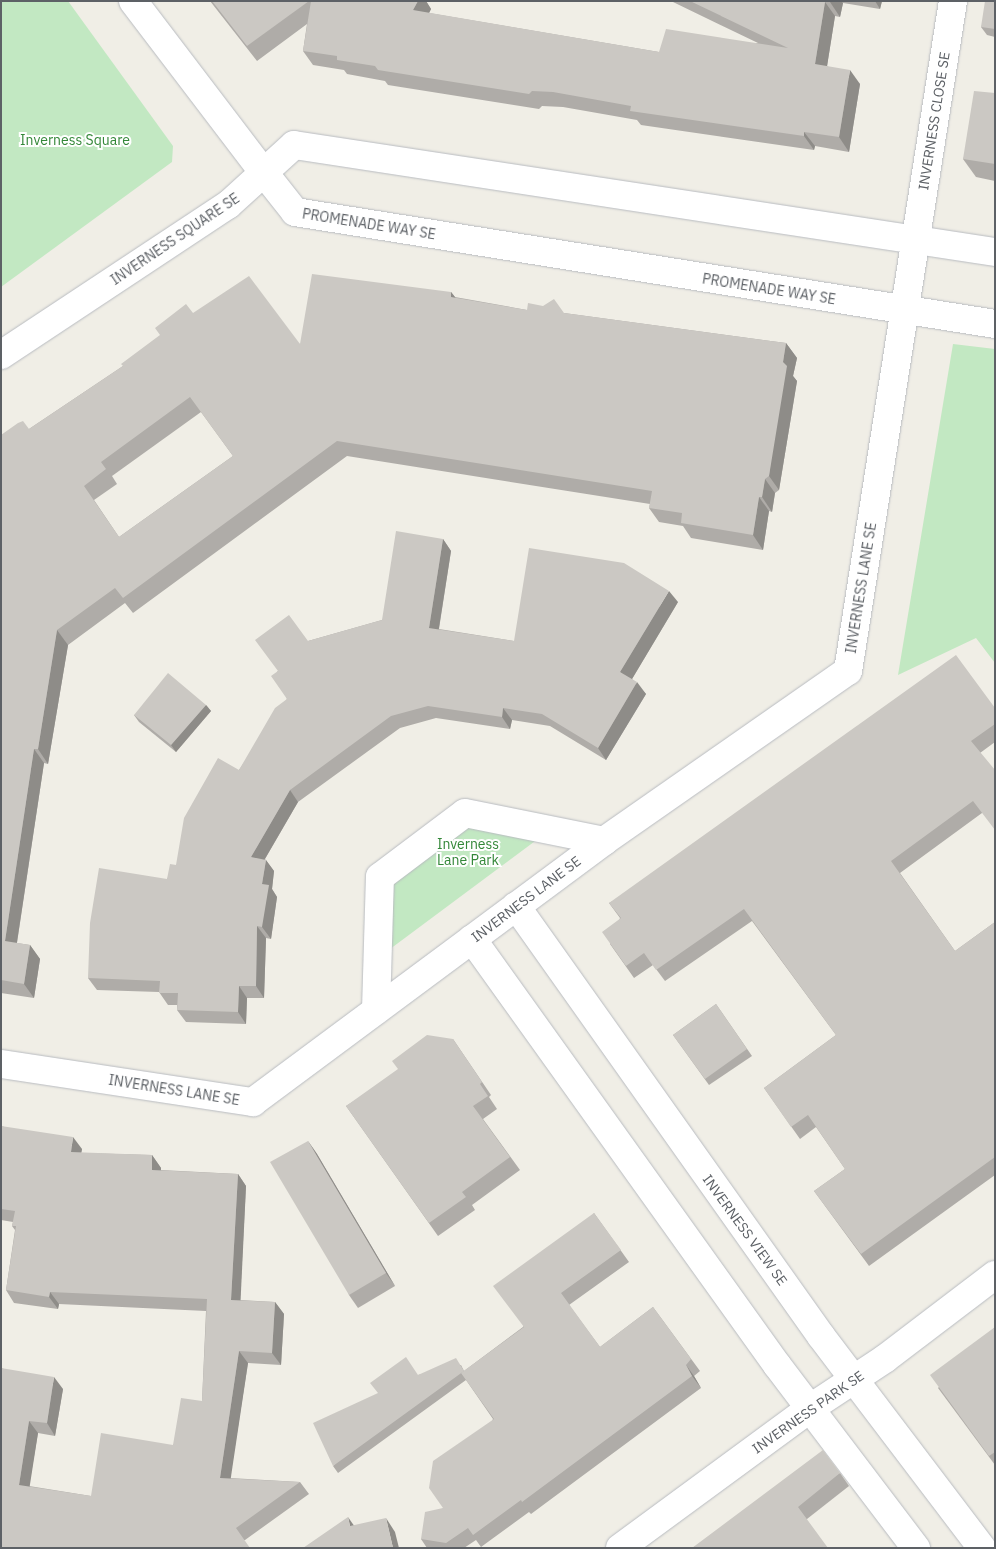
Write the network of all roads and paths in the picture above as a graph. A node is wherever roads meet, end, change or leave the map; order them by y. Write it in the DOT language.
graph roads {
  1 [pos="133,1"];
  2 [pos="953,1"];
  3 [pos="265,174"];
  4 [pos="915,241"];
  5 [pos="995,252"];
  6 [pos="904,311"];
  7 [pos="995,324"];
  8 [pos="1,355"];
  9 [pos="604,841"];
  10 [pos="516,906"];
  11 [pos="472,939"];
  12 [pos="376,1010"];
  13 [pos="1,1064"];
  14 [pos="995,1275"];
  15 [pos="856,1379"];
  16 [pos="809,1409"];
  17 [pos="620,1548"];
  18 [pos="916,1548"];
  19 [pos="982,1548"];
  1 -- 3 [label="street"];
  2 -- 4 [label="street, INVERNESS CLOSE SE"];
  3 -- 4 [label="street"];
  3 -- 6 [label="street, PROMENADE WAY SE"];
  3 -- 8 [label="street, INVERNESS SQUARE SE"];
  4 -- 5 [label="street"];
  4 -- 6 [label="street, INVERNESS LANE SE"];
  6 -- 7 [label="street, PROMENADE WAY SE"];
  6 -- 9 [label="street, INVERNESS LANE SE"];
  9 -- 10 [label="street, INVERNESS LANE SE"];
  9 -- 12 [label="street, INVERNESS LANE SE"];
  10 -- 11 [label="street, INVERNESS LANE SE"];
  10 -- 15 [label="street, INVERNESS VIEW SE"];
  11 -- 12 [label="street, INVERNESS LANE SE"];
  11 -- 16 [label="street"];
  12 -- 13 [label="street, INVERNESS LANE SE"];
  14 -- 15 [label="street, INVERNESS PARK SE"];
  15 -- 16 [label="street, INVERNESS PARK SE"];
  15 -- 19 [label="street, INVERNESS VIEW SE"];
  16 -- 17 [label="street, INVERNESS PARK SE"];
  16 -- 18 [label="street"];
}
